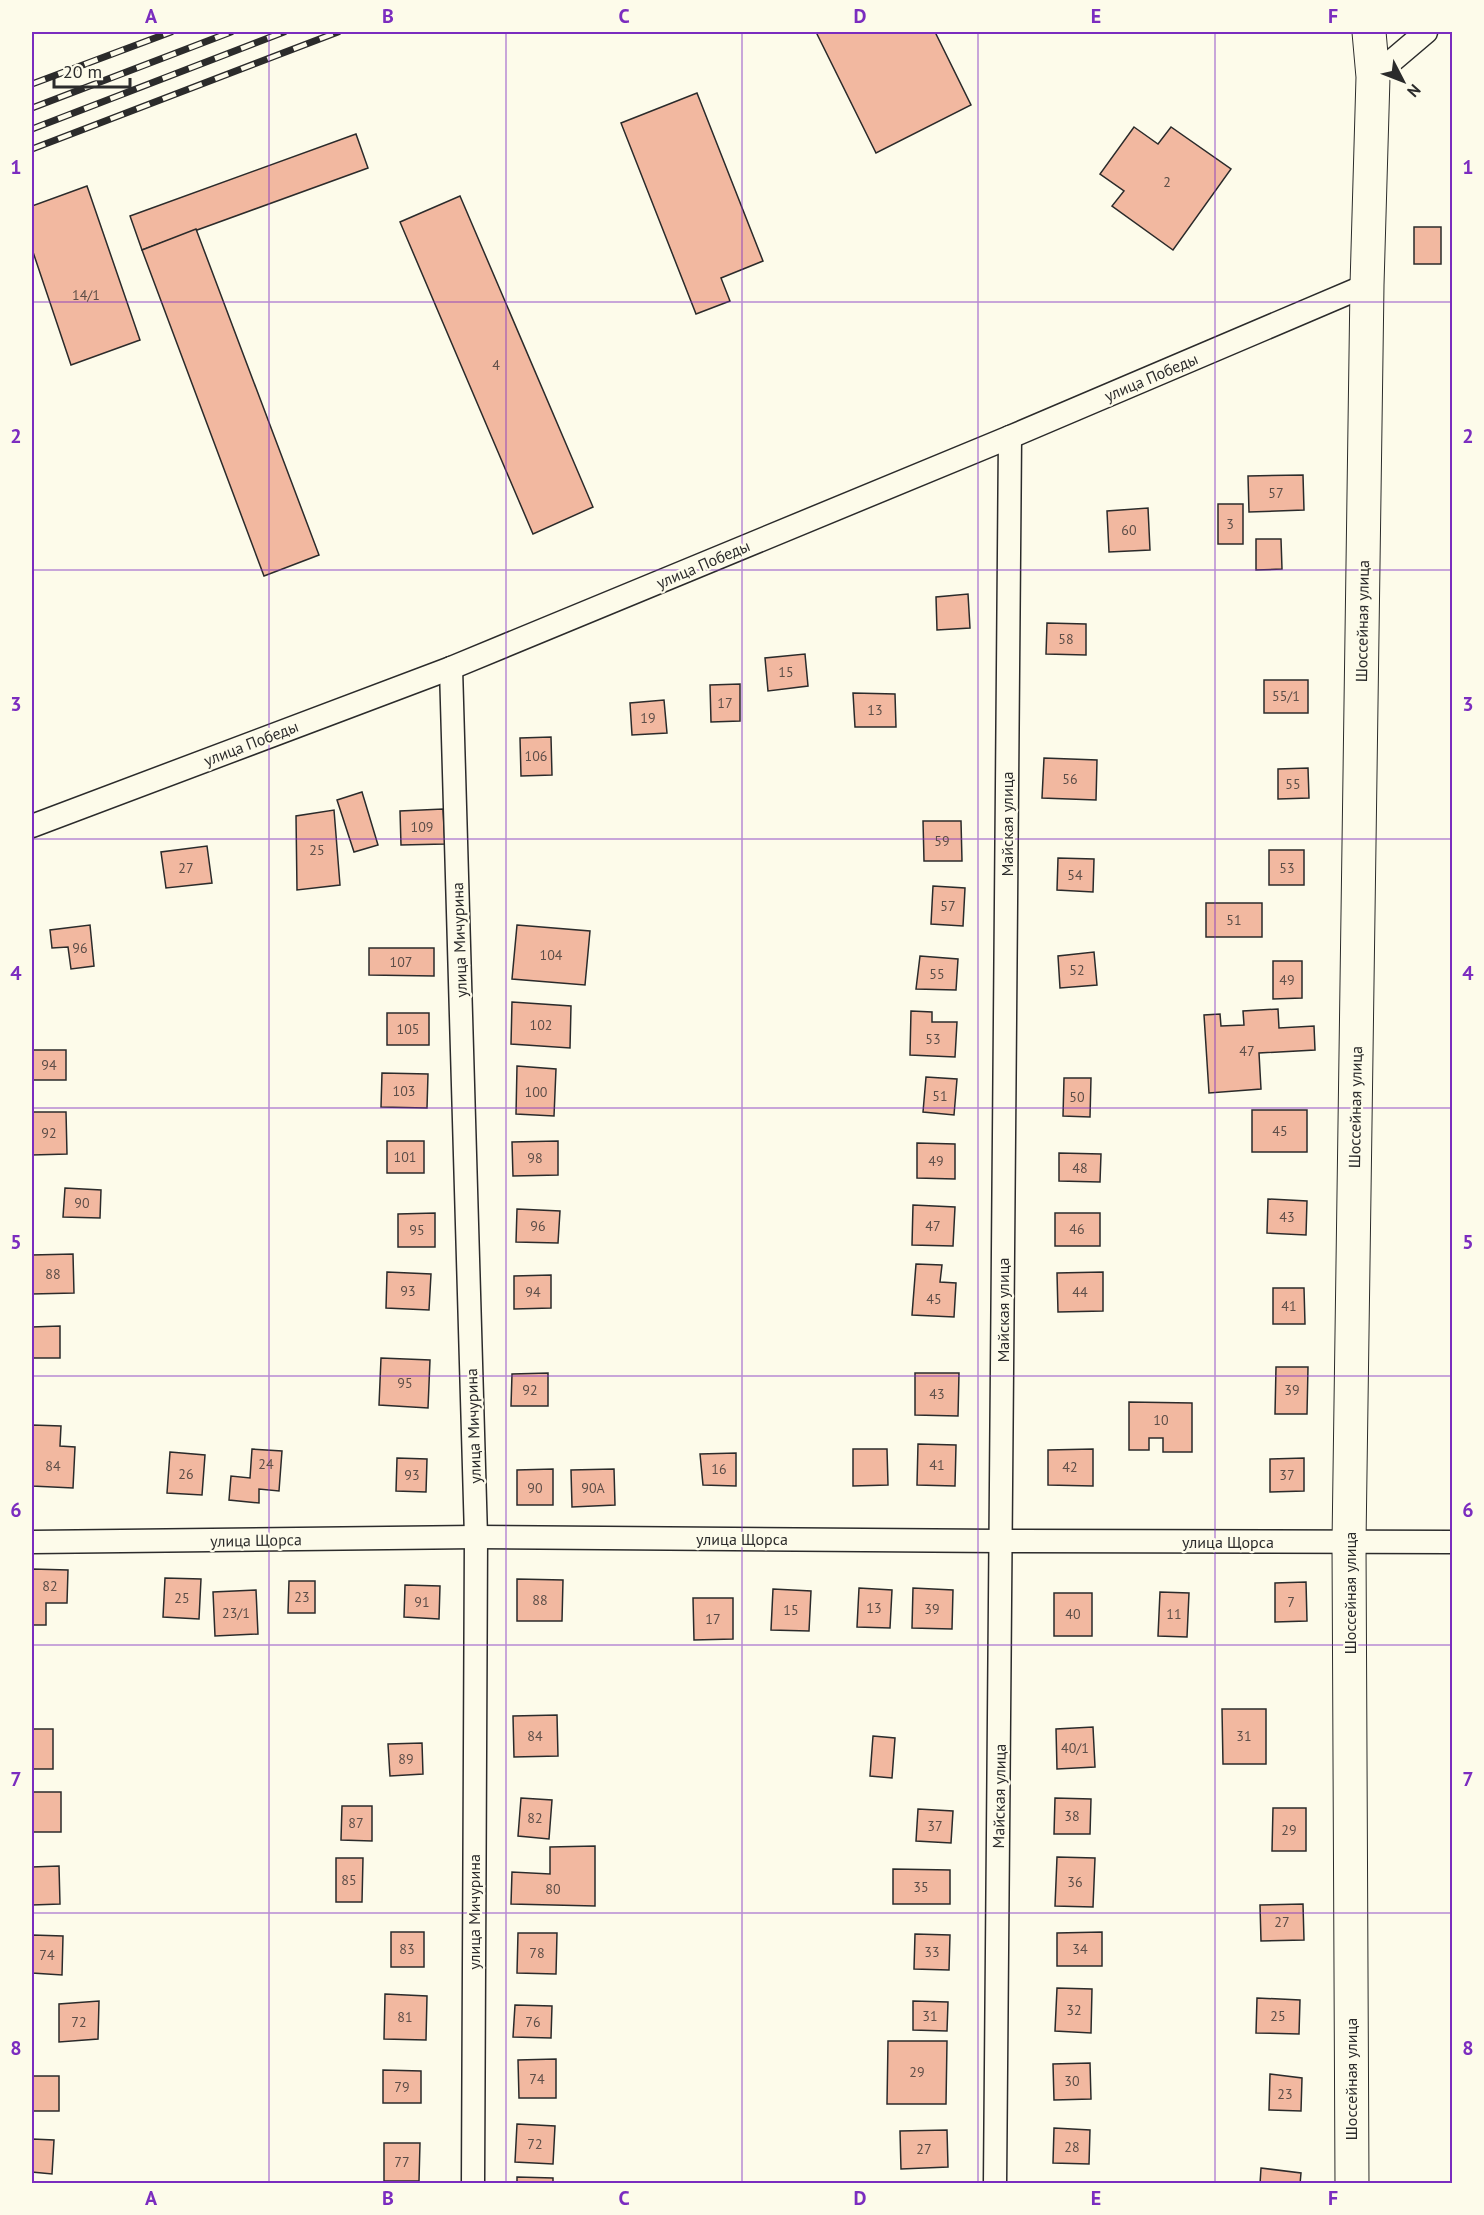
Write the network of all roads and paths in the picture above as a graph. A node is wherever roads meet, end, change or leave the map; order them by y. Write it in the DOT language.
graph roads {
  1 [pos="1369,32"];
  2 [pos="1426,32"];
  3 [pos="1373,77"];
  4 [pos="1367,285"];
  5 [pos="1010,437"];
  6 [pos="451,668"];
  7 [pos="32,826"];
  8 [pos="476,1537"];
  9 [pos="1001,1541"];
  10 [pos="32,1542"];
  11 [pos="1452,1542"];
  12 [pos="1349,1543"];
  13 [pos="472,2184"];
  14 [pos="995,2184"];
  15 [pos="1352,2184"];
  1 -- 3 [label="main road, Шоссейная улица"];
  2 -- 3 [label="street"];
  3 -- 4 [label="main road, Шоссейная улица"];
  4 -- 5 [label="street, улица Победы"];
  4 -- 12 [label="main road, Шоссейная улица"];
  5 -- 6 [label="street, улица Победы"];
  5 -- 9 [label="street, Майская улица"];
  6 -- 7 [label="street, улица Победы"];
  6 -- 8 [label="street, улица Мичурина"];
  8 -- 9 [label="street, улица Щорса"];
  8 -- 10 [label="street, улица Щорса"];
  8 -- 13 [label="street, улица Мичурина"];
  9 -- 12 [label="street, улица Щорса"];
  9 -- 14 [label="street, Майская улица"];
  11 -- 12 [label="street, улица Щорса"];
  12 -- 15 [label="main road, Шоссейная улица"];
}
